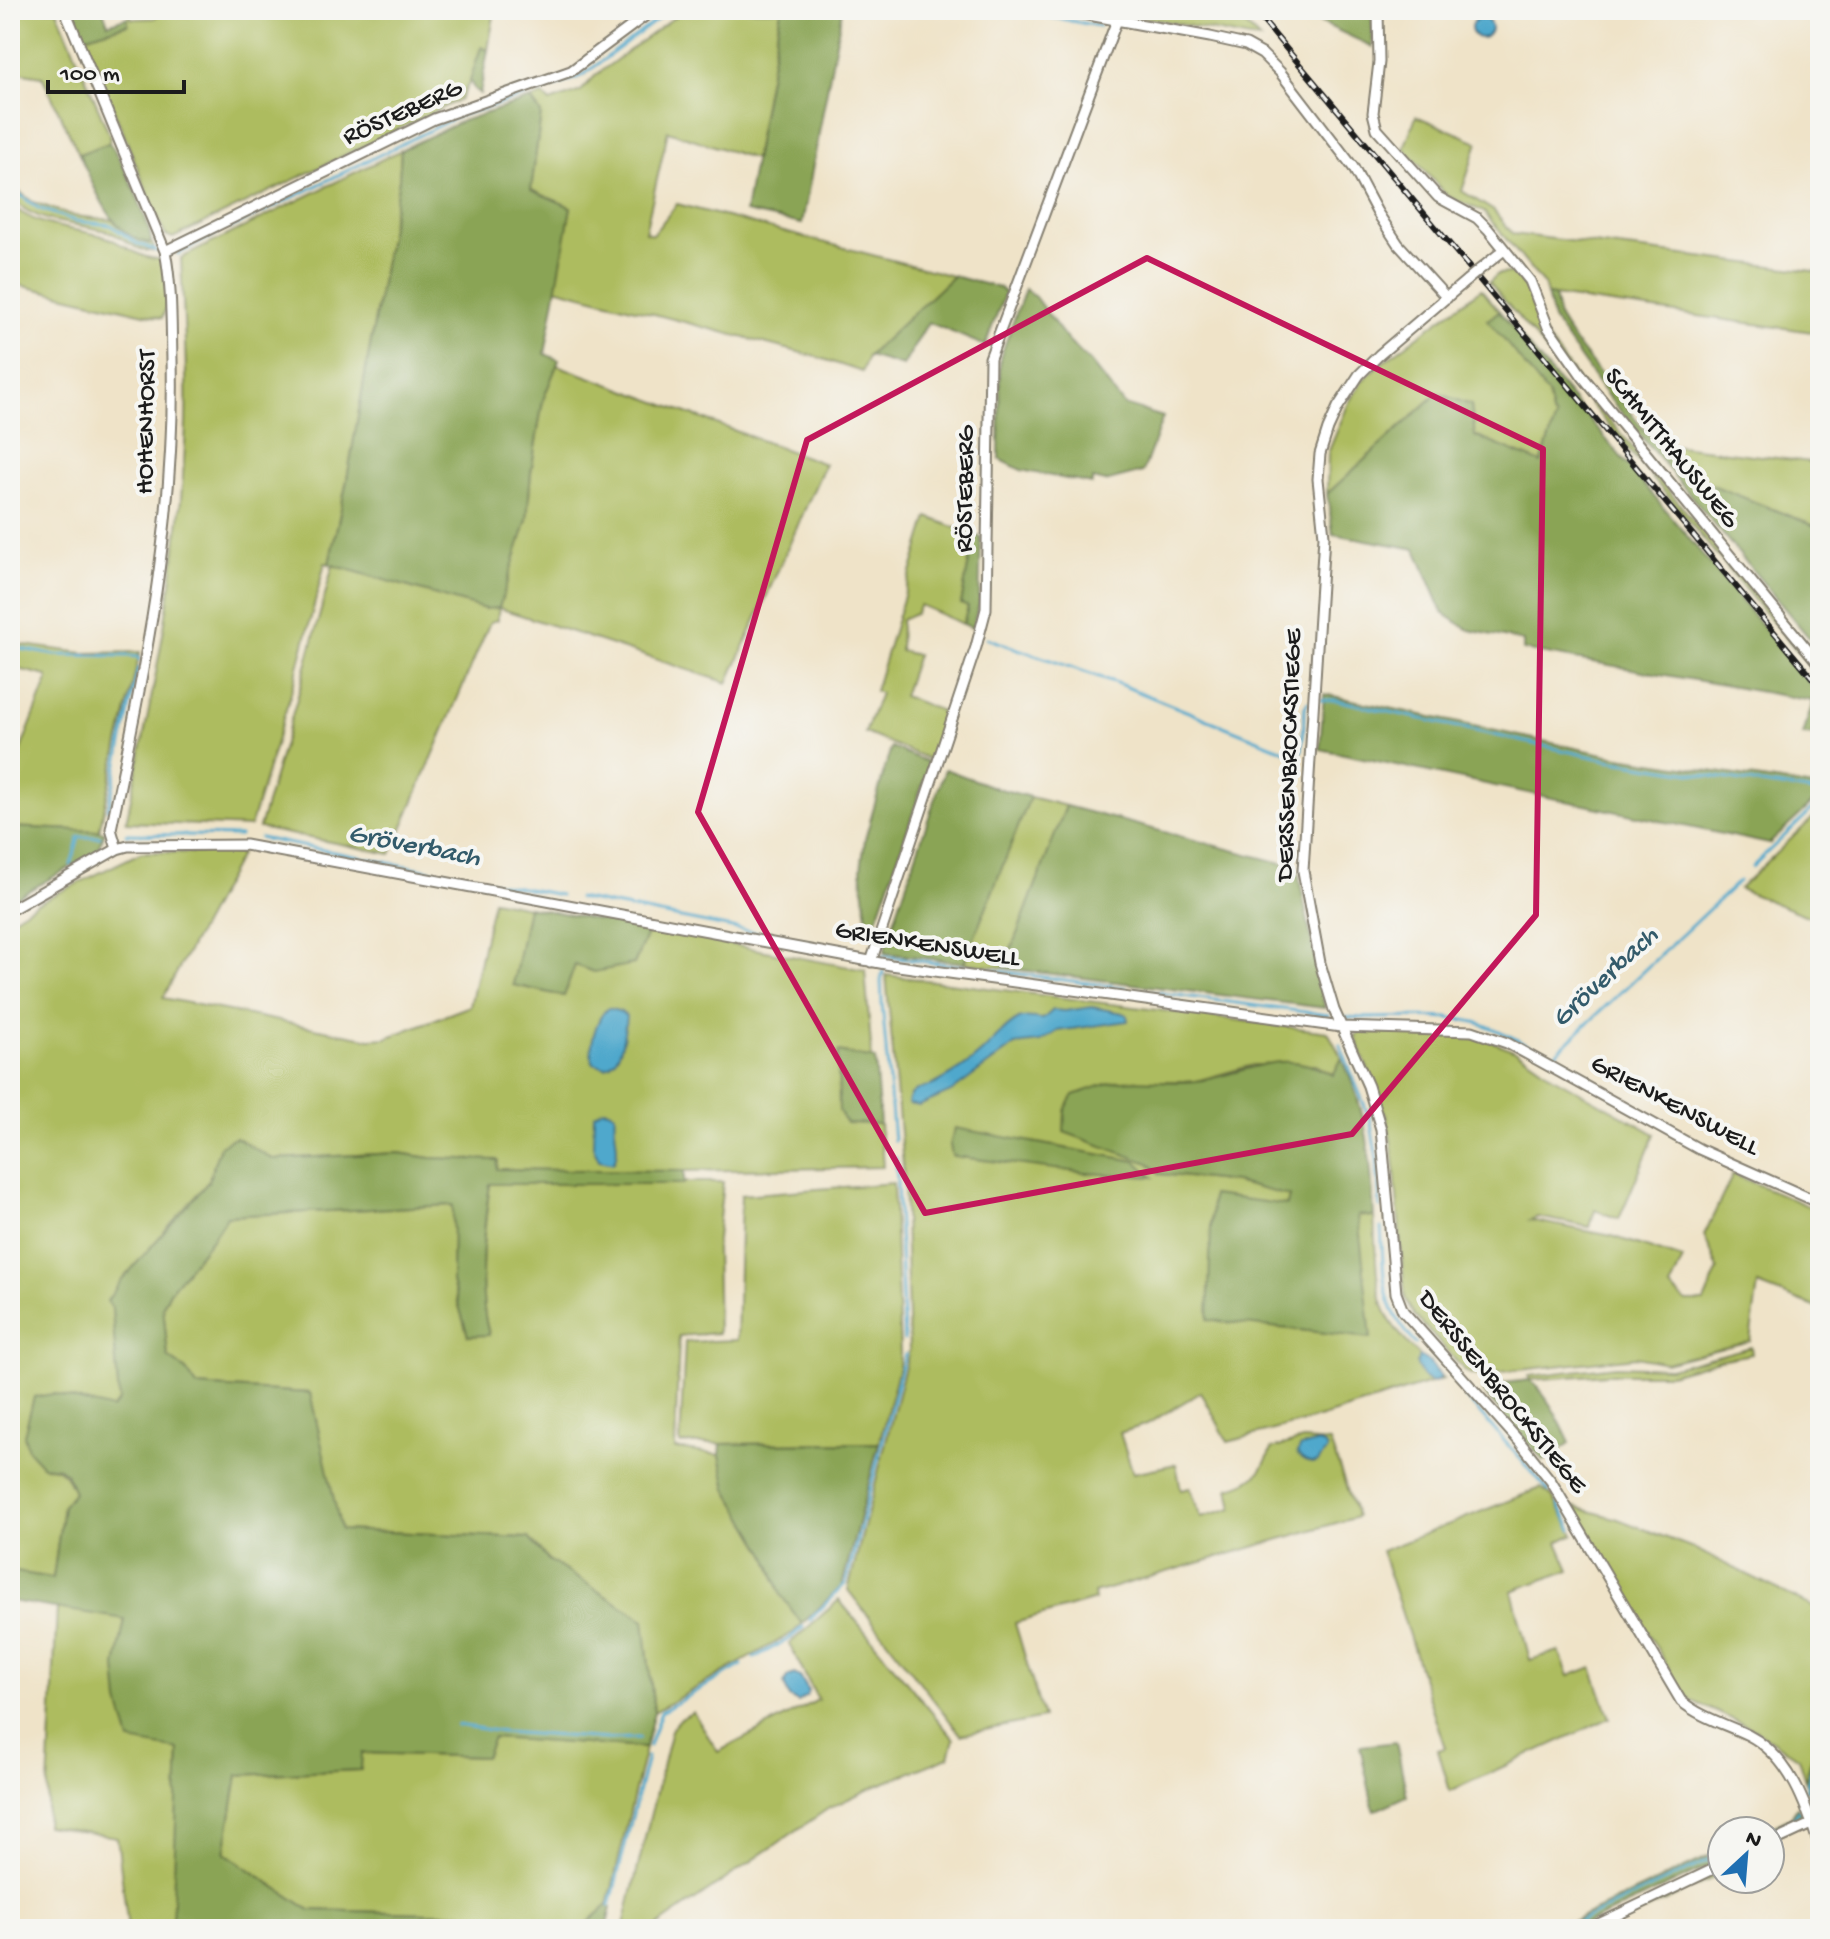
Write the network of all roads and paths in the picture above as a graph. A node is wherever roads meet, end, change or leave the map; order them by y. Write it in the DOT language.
graph roads {
  1 [pos="65,10"];
  2 [pos="653,10"];
  3 [pos="1061,10"];
  4 [pos="1378,10"];
  5 [pos="1117,20"];
  6 [pos="1504,250"];
  7 [pos="165,251"];
  8 [pos="1447,298"];
  9 [pos="1820,665"];
  10 [pos="117,849"];
  11 [pos="10,910"];
  12 [pos="871,962"];
  13 [pos="1341,1027"];
  14 [pos="1820,1203"];
  15 [pos="1811,1824"];
  16 [pos="1786,1836"];
  17 [pos="1820,1848"];
  18 [pos="1706,1873"];
  19 [pos="1588,1929"];
  1 -- 7 [label="street, HOHENHORST"];
  2 -- 7 [label="street, RÖSTEBERG"];
  3 -- 5 [label="street"];
  4 -- 6 [label="street"];
  5 -- 8 [label="street"];
  5 -- 12 [label="street, RÖSTEBERG"];
  6 -- 8 [label="street, DERSSENBROCKSTIEGE, bridge"];
  6 -- 9 [label="street, SCHMITTHAUSWEG"];
  7 -- 10 [label="street, HOHENHORST"];
  8 -- 13 [label="street, DERSSENBROCKSTIEGE"];
  10 -- 11 [label="street, GRIENKENSWELL"];
  10 -- 12 [label="street, GRIENKENSWELL"];
  12 -- 13 [label="street, GRIENKENSWELL"];
  13 -- 14 [label="street, GRIENKENSWELL"];
  13 -- 15 [label="street, DERSSENBROCKSTIEGE"];
  15 -- 16 [label="street"];
  15 -- 17 [label="street, DERSSENBROCKSTIEGE"];
  18 -- 19 [label="street"];
}
